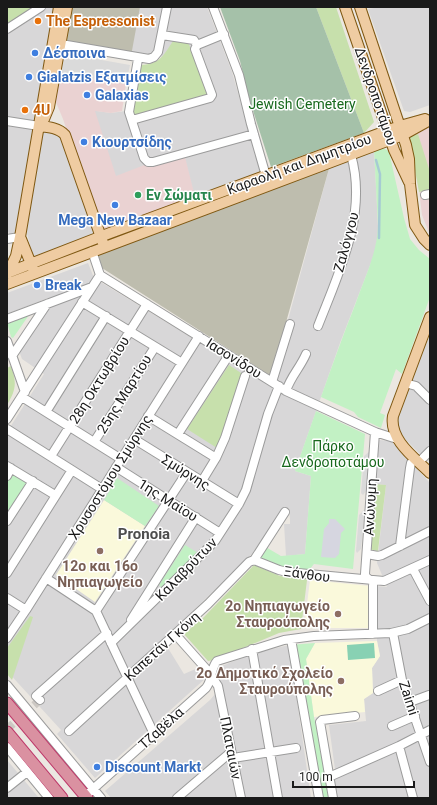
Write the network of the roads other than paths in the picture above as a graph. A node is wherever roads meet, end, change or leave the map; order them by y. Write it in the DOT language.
graph roads {
  1 [pos="42,7"];
  2 [pos="59,7"];
  3 [pos="67,7"];
  4 [pos="167,7"];
  5 [pos="213,7"];
  6 [pos="345,7"];
  7 [pos="360,7"];
  8 [pos="7,29"];
  9 [pos="224,34"];
  10 [pos="162,35"];
  11 [pos="57,43"];
  12 [pos="197,45"];
  13 [pos="138,59"];
  14 [pos="430,119"];
  15 [pos="132,120"];
  16 [pos="7,121"];
  17 [pos="39,126"];
  18 [pos="401,131"];
  19 [pos="254,134"];
  20 [pos="389,135"];
  21 [pos="351,155"];
  22 [pos="266,176"];
  23 [pos="410,184"];
  24 [pos="414,214"];
  25 [pos="20,238"];
  26 [pos="430,238"];
  27 [pos="7,239"];
  28 [pos="103,242"];
  29 [pos="430,245"];
  30 [pos="90,246"];
  31 [pos="32,269"];
  32 [pos="100,275"];
  33 [pos="7,277"];
  34 [pos="92,287"];
  35 [pos="82,302"];
  36 [pos="46,304"];
  37 [pos="147,304"];
  38 [pos="106,316"];
  39 [pos="7,319"];
  40 [pos="429,323"];
  41 [pos="290,324"];
  42 [pos="318,326"];
  43 [pos="130,331"];
  44 [pos="199,336"];
  45 [pos="7,341"];
  46 [pos="155,347"];
  47 [pos="306,354"];
  48 [pos="229,355"];
  49 [pos="12,356"];
  50 [pos="182,363"];
  51 [pos="245,376"];
  52 [pos="406,382"];
  53 [pos="279,386"];
  54 [pos="23,394"];
  55 [pos="430,400"];
  56 [pos="46,412"];
  57 [pos="148,416"];
  58 [pos="7,419"];
  59 [pos="70,427"];
  60 [pos="7,429"];
  61 [pos="375,432"];
  62 [pos="178,434"];
  63 [pos="397,439"];
  64 [pos="134,440"];
  65 [pos="94,442"];
  66 [pos="430,451"];
  67 [pos="51,456"];
  68 [pos="216,458"];
  69 [pos="121,459"];
  70 [pos="417,460"];
  71 [pos="116,467"];
  72 [pos="8,470"];
  73 [pos="72,470"];
  74 [pos="187,472"];
  75 [pos="430,474"];
  76 [pos="33,481"];
  77 [pos="202,481"];
  78 [pos="102,489"];
  79 [pos="55,495"];
  80 [pos="168,500"];
  81 [pos="239,504"];
  82 [pos="285,512"];
  83 [pos="196,517"];
  84 [pos="7,521"];
  85 [pos="430,531"];
  86 [pos="220,533"];
  87 [pos="400,546"];
  88 [pos="367,554"];
  89 [pos="10,560"];
  90 [pos="254,560"];
  91 [pos="430,560"];
  92 [pos="413,569"];
  93 [pos="7,573"];
  94 [pos="46,578"];
  95 [pos="368,580"];
  96 [pos="7,598"];
  97 [pos="430,601"];
  98 [pos="26,610"];
  99 [pos="96,611"];
  100 [pos="430,618"];
  101 [pos="123,631"];
  102 [pos="107,633"];
  103 [pos="394,633"];
  104 [pos="175,634"];
  105 [pos="373,634"];
  106 [pos="7,638"];
  107 [pos="292,639"];
  108 [pos="112,643"];
  109 [pos="252,649"];
  110 [pos="212,677"];
  111 [pos="127,678"];
  112 [pos="402,680"];
  113 [pos="7,685"];
  114 [pos="378,691"];
  115 [pos="429,695"];
  116 [pos="38,698"];
  117 [pos="410,702"];
  118 [pos="7,703"];
  119 [pos="355,716"];
  120 [pos="415,716"];
  121 [pos="392,726"];
  122 [pos="430,730"];
  123 [pos="69,731"];
  124 [pos="7,732"];
  125 [pos="154,734"];
  126 [pos="421,735"];
  127 [pos="399,746"];
  128 [pos="7,747"];
  129 [pos="296,748"];
  130 [pos="270,752"];
  131 [pos="232,755"];
  132 [pos="430,762"];
  133 [pos="27,772"];
  134 [pos="330,777"];
  135 [pos="7,788"];
  136 [pos="87,795"];
  137 [pos="49,798"];
  138 [pos="62,798"];
  139 [pos="101,798"];
  140 [pos="177,798"];
  141 [pos="241,798"];
  142 [pos="278,798"];
  143 [pos="319,798"];
  144 [pos="334,798"];
  145 [pos="413,798"];
  1 -- 8 [label="street"];
  2 -- 11 [label="main road"];
  3 -- 11 [label="main road"];
  4 -- 10 [label="street"];
  5 -- 9 [label="street"];
  6 -- 20 [label="main road, Δενδροποτάμου"];
  7 -- 18 [label="main road, Δενδροποτάμου"];
  9 -- 12 [label="street"];
  9 -- 19 [label="street"];
  10 -- 12 [label="street"];
  10 -- 13 [label="street"];
  11 -- 13 [label="street"];
  11 -- 17 [label="main road"];
  12 -- 15 [label="street"];
  13 -- 15 [label="street"];
  14 -- 18 [label="main road, Καραολή και Δημητρίου"];
  15 -- 19 [label="street"];
  16 -- 17 [label="street"];
  17 -- 25 [label="main road"];
  17 -- 28 [label="main road"];
  18 -- 20 [label="main road, Καραολή και Δημητρίου"];
  18 -- 23 [label="main road, Δενδροποτάμου"];
  19 -- 22 [label="street"];
  20 -- 21 [label="main road, Καραολή και Δημητρίου"];
  20 -- 22 [label="main road, Καραολή και Δημητρίου"];
  20 -- 23 [label="main road, Δενδροποτάμου"];
  21 -- 28 [label="main road, Καραολή και Δημητρίου"];
  21 -- 42 [label="street, Ζαλόγγου"];
  22 -- 28 [label="main road, Καραολή και Δημητρίου"];
  23 -- 24 [label="main road, Δενδροποτάμου"];
  24 -- 26 [label="main road, Δενδροποτάμου"];
  24 -- 29 [label="main road, Δενδροποτάμου"];
  25 -- 27 [label="street"];
  25 -- 31 [label="main road"];
  25 -- 33 [label="main road"];
  28 -- 30 [label="main road"];
  30 -- 31 [label="main road"];
  30 -- 32 [label="street"];
  31 -- 33 [label="main road"];
  32 -- 34 [label="street"];
  32 -- 37 [label="street, Ιασονίδου"];
  34 -- 35 [label="street"];
  34 -- 36 [label="street"];
  35 -- 38 [label="street"];
  35 -- 54 [label="street"];
  36 -- 39 [label="street"];
  36 -- 49 [label="street"];
  37 -- 43 [label="street, 28η Οκτωβρίου"];
  37 -- 44 [label="street, Ιασονίδου"];
  38 -- 43 [label="street"];
  38 -- 56 [label="street"];
  40 -- 52 [label="main road"];
  41 -- 53 [label="street"];
  43 -- 46 [label="street"];
  43 -- 59 [label="street, 28η Οκτωβρίου"];
  44 -- 48 [label="street, Ιασονίδου"];
  44 -- 50 [label="street, Χρυσοστόμου Σμύρνης"];
  45 -- 49 [label="street"];
  46 -- 50 [label="street"];
  46 -- 65 [label="street, 25ης Μαρτίου"];
  47 -- 53 [label="street"];
  48 -- 53 [label="street, Ιασονίδου"];
  48 -- 62 [label="street"];
  49 -- 54 [label="street"];
  50 -- 57 [label="street, Χρυσοστόμου Σμύρνης"];
  51 -- 68 [label="street"];
  52 -- 55 [label="street"];
  52 -- 63 [label="main road"];
  53 -- 61 [label="street, Ιασονίδου"];
  53 -- 81 [label="street, Καλαβρύτων"];
  54 -- 56 [label="street"];
  54 -- 58 [label="street"];
  56 -- 59 [label="street"];
  57 -- 62 [label="street"];
  57 -- 64 [label="street, Χρυσοστόμου Σμύρνης"];
  59 -- 65 [label="street"];
  59 -- 67 [label="street, 28η Οκτωβρίου"];
  60 -- 67 [label="street"];
  61 -- 63 [label="street, Ιασονίδου"];
  61 -- 88 [label="street, Ανώνυμη"];
  62 -- 68 [label="street"];
  63 -- 70 [label="main road"];
  64 -- 69 [label="street, Χρυσοστόμου Σμύρνης"];
  64 -- 74 [label="street, Σμύρνης"];
  65 -- 69 [label="street"];
  66 -- 70 [label="street"];
  67 -- 73 [label="street"];
  68 -- 77 [label="street"];
  69 -- 71 [label="street, Χρυσοστόμου Σμύρνης"];
  70 -- 75 [label="main road"];
  70 -- 87 [label="street"];
  71 -- 78 [label="street, Χρυσοστόμου Σμύρνης"];
  71 -- 80 [label="street, 1ης Μαϊου"];
  72 -- 76 [label="street"];
  73 -- 78 [label="street"];
  73 -- 79 [label="street"];
  74 -- 77 [label="street, Σμύρνης"];
  74 -- 80 [label="street"];
  76 -- 79 [label="street"];
  76 -- 84 [label="street"];
  77 -- 81 [label="street, Σμύρνης"];
  78 -- 94 [label="street, Χρυσοστόμου Σμύρνης"];
  79 -- 89 [label="street"];
  80 -- 83 [label="street, 1ης Μαϊου"];
  80 -- 99 [label="street"];
  81 -- 86 [label="street, Καλαβρύτων"];
  82 -- 90 [label="street"];
  83 -- 86 [label="street, 1ης Μαϊου"];
  83 -- 101 [label="street, Καλαβρύτων"];
  85 -- 87 [label="street"];
  86 -- 101 [label="street, Καλαβρύτων"];
  87 -- 88 [label="street"];
  88 -- 95 [label="street, Ανώνυμη"];
  89 -- 93 [label="street"];
  90 -- 95 [label="street, Ξάνθου"];
  90 -- 104 [label="street, Καπετάν Γκόνη"];
  91 -- 92 [label="street, Ξάνθου"];
  92 -- 95 [label="street, Ξάνθου"];
  92 -- 97 [label="street"];
  94 -- 98 [label="street, Χρυσοστόμου Σμύρνης"];
  94 -- 99 [label="street"];
  95 -- 105 [label="street"];
  96 -- 98 [label="street"];
  98 -- 106 [label="street, Χρυσοστόμου Σμύρνης"];
  99 -- 102 [label="street"];
  100 -- 103 [label="street, Τζαβέλα"];
  101 -- 108 [label="street, Καλαβρύτων"];
  102 -- 108 [label="street"];
  102 -- 116 [label="street"];
  103 -- 105 [label="street, Τζαβέλα"];
  103 -- 112 [label="street, Zaimi"];
  104 -- 110 [label="street, Πλαταιών"];
  104 -- 111 [label="street, Καπετάν Γκόνη"];
  105 -- 107 [label="street, Τζαβέλα"];
  107 -- 109 [label="street, Τζαβέλα"];
  107 -- 143 [label="street"];
  108 -- 111 [label="street"];
  109 -- 110 [label="street, Τζαβέλα"];
  109 -- 130 [label="street"];
  110 -- 125 [label="street, Τζαβέλα"];
  110 -- 131 [label="street, Πλαταιών"];
  111 -- 123 [label="street, Καπετάν Γκόνη"];
  111 -- 125 [label="street"];
  112 -- 114 [label="street"];
  112 -- 117 [label="street, Zaimi"];
  113 -- 136 [label="street"];
  115 -- 117 [label="street"];
  117 -- 120 [label="street, Zaimi"];
  118 -- 136 [label="highway"];
  119 -- 134 [label="street"];
  120 -- 121 [label="street"];
  120 -- 126 [label="street, Zaimi"];
  122 -- 126 [label="street"];
  124 -- 138 [label="highway"];
  125 -- 136 [label="street, Τζαβέλα"];
  126 -- 127 [label="street"];
  126 -- 132 [label="street, Zaimi"];
  127 -- 134 [label="street"];
  127 -- 145 [label="street"];
  128 -- 133 [label="street"];
  129 -- 130 [label="street"];
  130 -- 131 [label="street"];
  130 -- 142 [label="street"];
  131 -- 140 [label="street"];
  131 -- 141 [label="street, Πλαταιών"];
  133 -- 135 [label="street"];
  133 -- 137 [label="street"];
  134 -- 144 [label="street"];
  136 -- 139 [label="street"];
}
